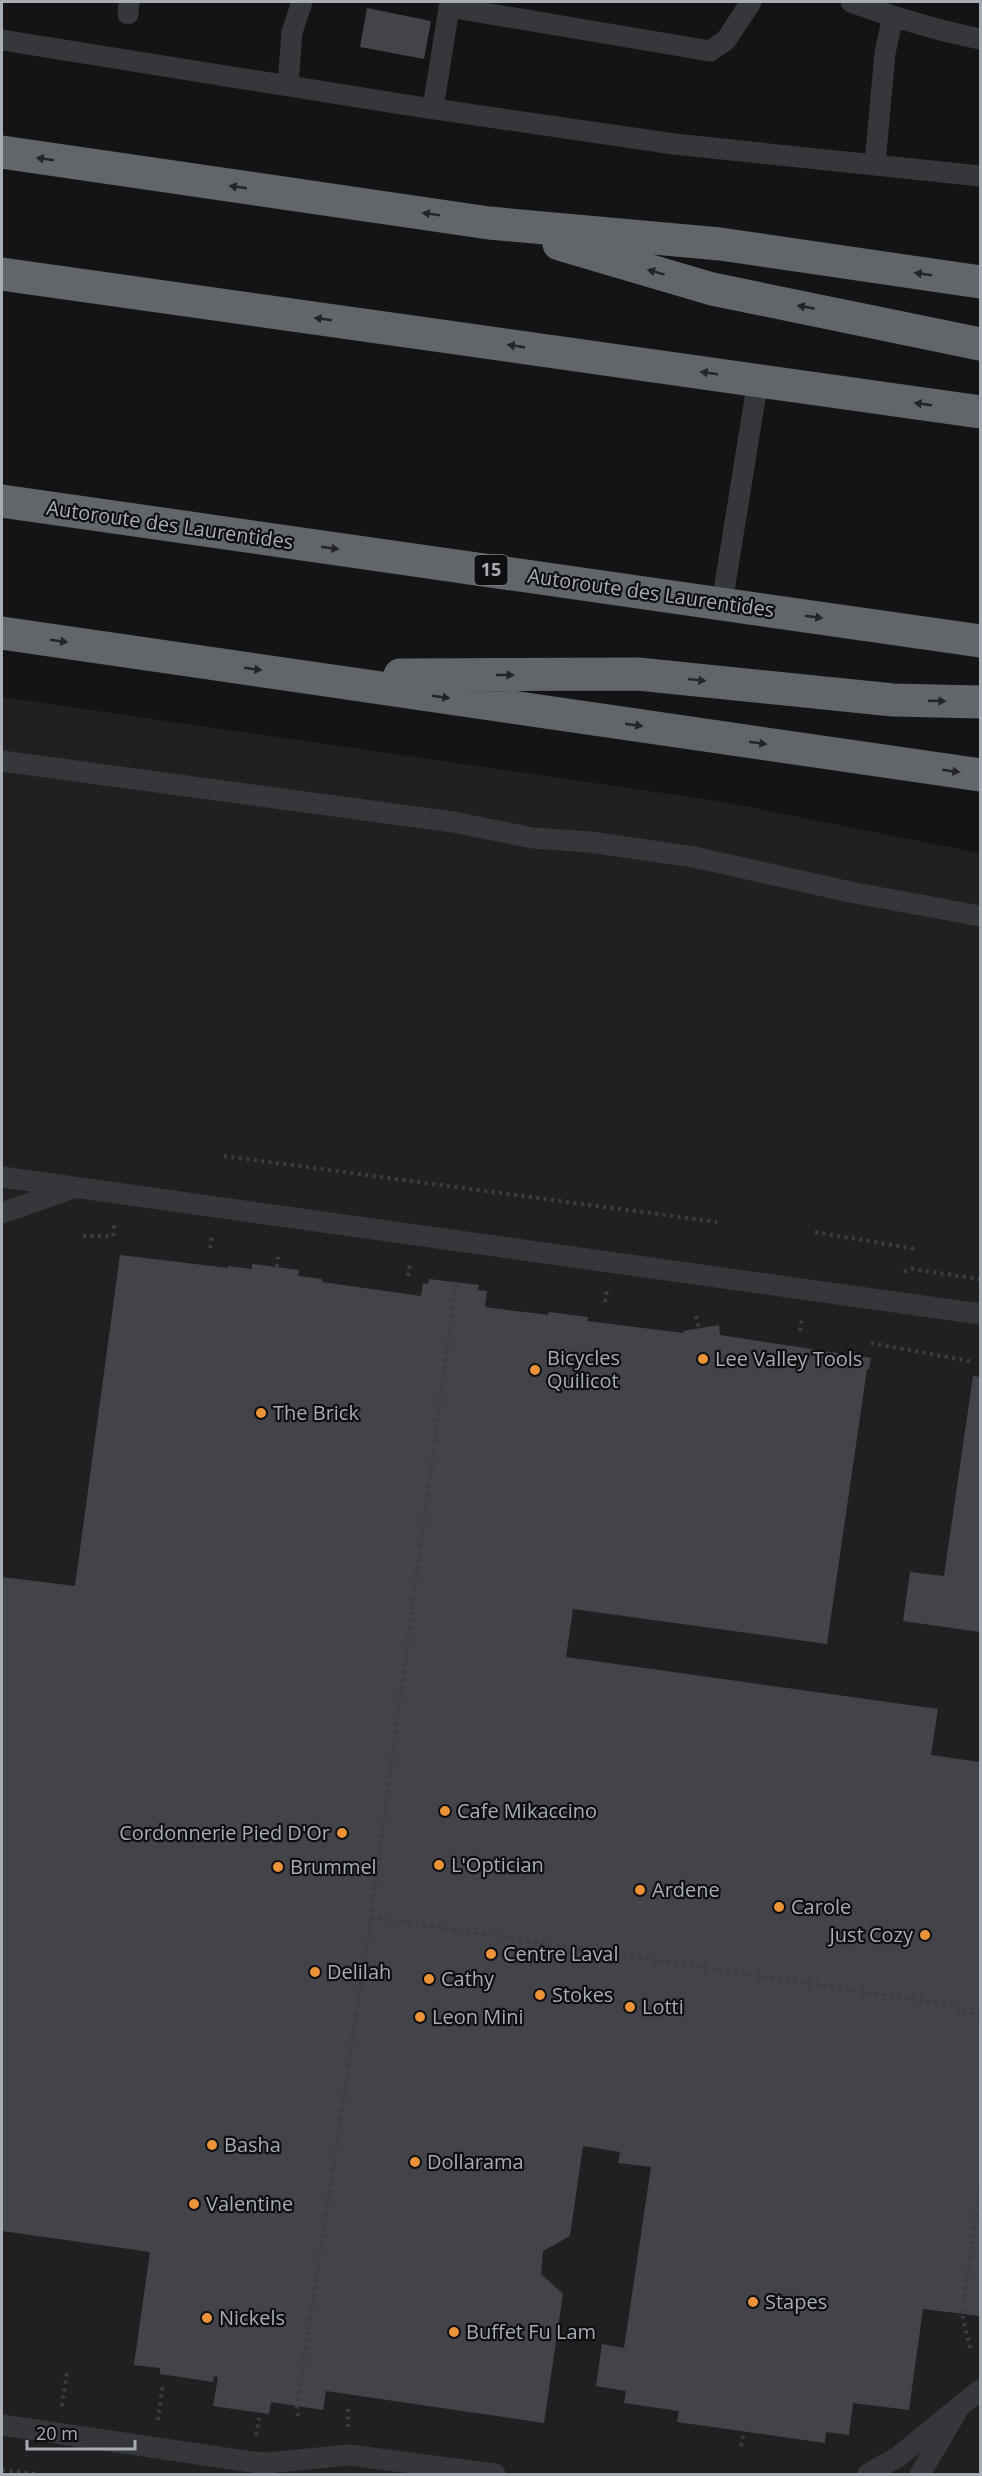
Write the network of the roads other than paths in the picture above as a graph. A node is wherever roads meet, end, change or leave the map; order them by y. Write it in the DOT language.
graph roads {
  1 [pos="302,2"];
  2 [pos="751,2"];
  3 [pos="851,2"];
  4 [pos="449,4"];
  5 [pos="893,16"];
  6 [pos="981,39"];
  7 [pos="2,40"];
  8 [pos="288,85"];
  9 [pos="433,108"];
  10 [pos="2,152"];
  11 [pos="875,164"];
  12 [pos="981,176"];
  13 [pos="489,223"];
  14 [pos="2,274"];
  15 [pos="981,282"];
  16 [pos="981,344"];
  17 [pos="758,380"];
  18 [pos="981,412"];
  19 [pos="2,501"];
  20 [pos="722,603"];
  21 [pos="2,633"];
  22 [pos="981,641"];
  23 [pos="299,675"];
  24 [pos="981,702"];
  25 [pos="2,761"];
  26 [pos="981,775"];
  27 [pos="981,916"];
  28 [pos="2,1177"];
  29 [pos="77,1187"];
  30 [pos="2,1213"];
  31 [pos="981,1314"];
  32 [pos="981,2390"];
  33 [pos="960,2405"];
  34 [pos="2,2425"];
  35 [pos="349,2465"];
  36 [pos="473,2473"];
  37 [pos="495,2475"];
  38 [pos="868,2475"];
  39 [pos="920,2475"];
  1 -- 8 [label="lane"];
  2 -- 4 [label="lane"];
  3 -- 5 [label="lane"];
  4 -- 9 [label="lane"];
  5 -- 6 [label="lane"];
  5 -- 11 [label="lane"];
  7 -- 8 [label="lane"];
  8 -- 9 [label="lane"];
  9 -- 11 [label="lane"];
  13 -- 10 [label="highway, one-way"];
  11 -- 12 [label="lane"];
  15 -- 13 [label="highway, one-way"];
  16 -- 13 [label="highway, one-way"];
  17 -- 14 [label="highway, one-way"];
  18 -- 17 [label="highway, one-way"];
  17 -- 20 [label="lane"];
  19 -- 20 [label="highway, Autoroute des Laurentides / 15, one-way"];
  20 -- 22 [label="highway, Autoroute des Laurentides / 15, one-way"];
  21 -- 23 [label="highway, one-way"];
  23 -- 24 [label="highway, one-way"];
  23 -- 26 [label="highway, one-way"];
  25 -- 27 [label="lane"];
  28 -- 29 [label="lane"];
  29 -- 30 [label="lane"];
  29 -- 31 [label="lane"];
  32 -- 33 [label="lane"];
  33 -- 38 [label="lane"];
  33 -- 39 [label="lane"];
  34 -- 35 [label="lane"];
  35 -- 36 [label="lane"];
  36 -- 37 [label="lane"];
}
